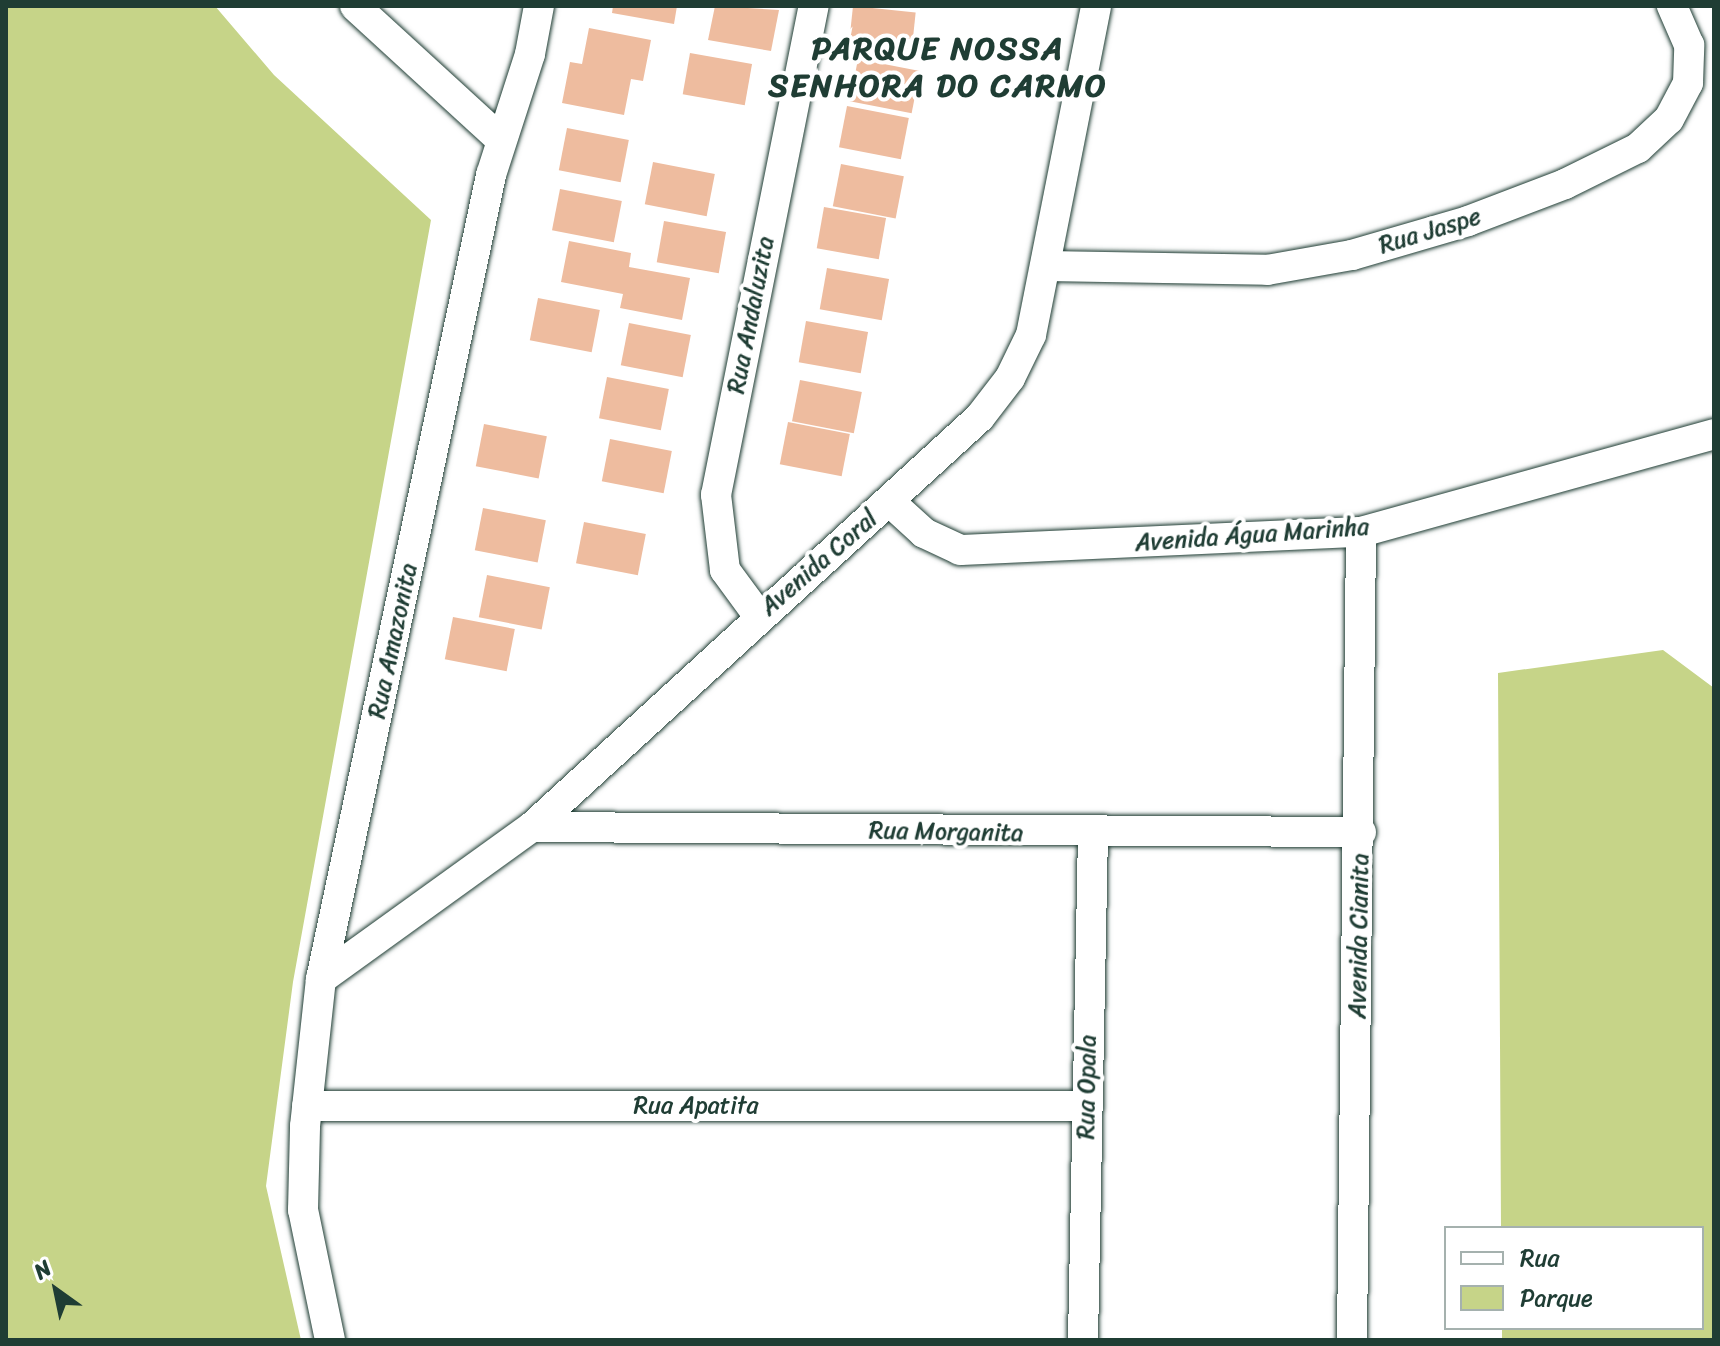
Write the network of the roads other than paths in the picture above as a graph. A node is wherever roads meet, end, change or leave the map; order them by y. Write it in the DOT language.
graph roads {
  1 [pos="355,6"];
  2 [pos="539,6"];
  3 [pos="814,6"];
  4 [pos="1096,6"];
  5 [pos="1672,6"];
  6 [pos="501,140"];
  7 [pos="1046,266"];
  8 [pos="1714,434"];
  9 [pos="889,501"];
  10 [pos="1361,532"];
  11 [pos="758,615"];
  12 [pos="532,827"];
  13 [pos="1361,832"];
  14 [pos="1093,834"];
  15 [pos="321,979"];
  16 [pos="307,1106"];
  17 [pos="1086,1106"];
  18 [pos="330,1340"];
  19 [pos="1083,1340"];
  20 [pos="1352,1340"];
  1 -- 6 [label="street"];
  2 -- 6 [label="street, Rua Amazonita"];
  3 -- 11 [label="street, Rua Andaluzita"];
  4 -- 7 [label="street, Avenida Coral"];
  5 -- 7 [label="street, Rua Jaspe"];
  6 -- 15 [label="street, Rua Amazonita"];
  7 -- 9 [label="street, Avenida Coral"];
  8 -- 10 [label="street, Avenida Água Marinha"];
  9 -- 10 [label="street, Avenida Água Marinha"];
  9 -- 11 [label="street, Avenida Coral"];
  10 -- 13 [label="street, Avenida Cianita"];
  11 -- 12 [label="street, Avenida Coral"];
  12 -- 14 [label="street, Rua Morganita"];
  12 -- 15 [label="street, Avenida Coral"];
  13 -- 14 [label="street, Rua Morganita"];
  13 -- 20 [label="street, Avenida Cianita"];
  14 -- 17 [label="street, Rua Opala"];
  15 -- 16 [label="street, Rua Amazonita"];
  16 -- 17 [label="street, Rua Apatita"];
  16 -- 18 [label="street, Rua Amazonita"];
  17 -- 19 [label="street, Rua Opala"];
}
